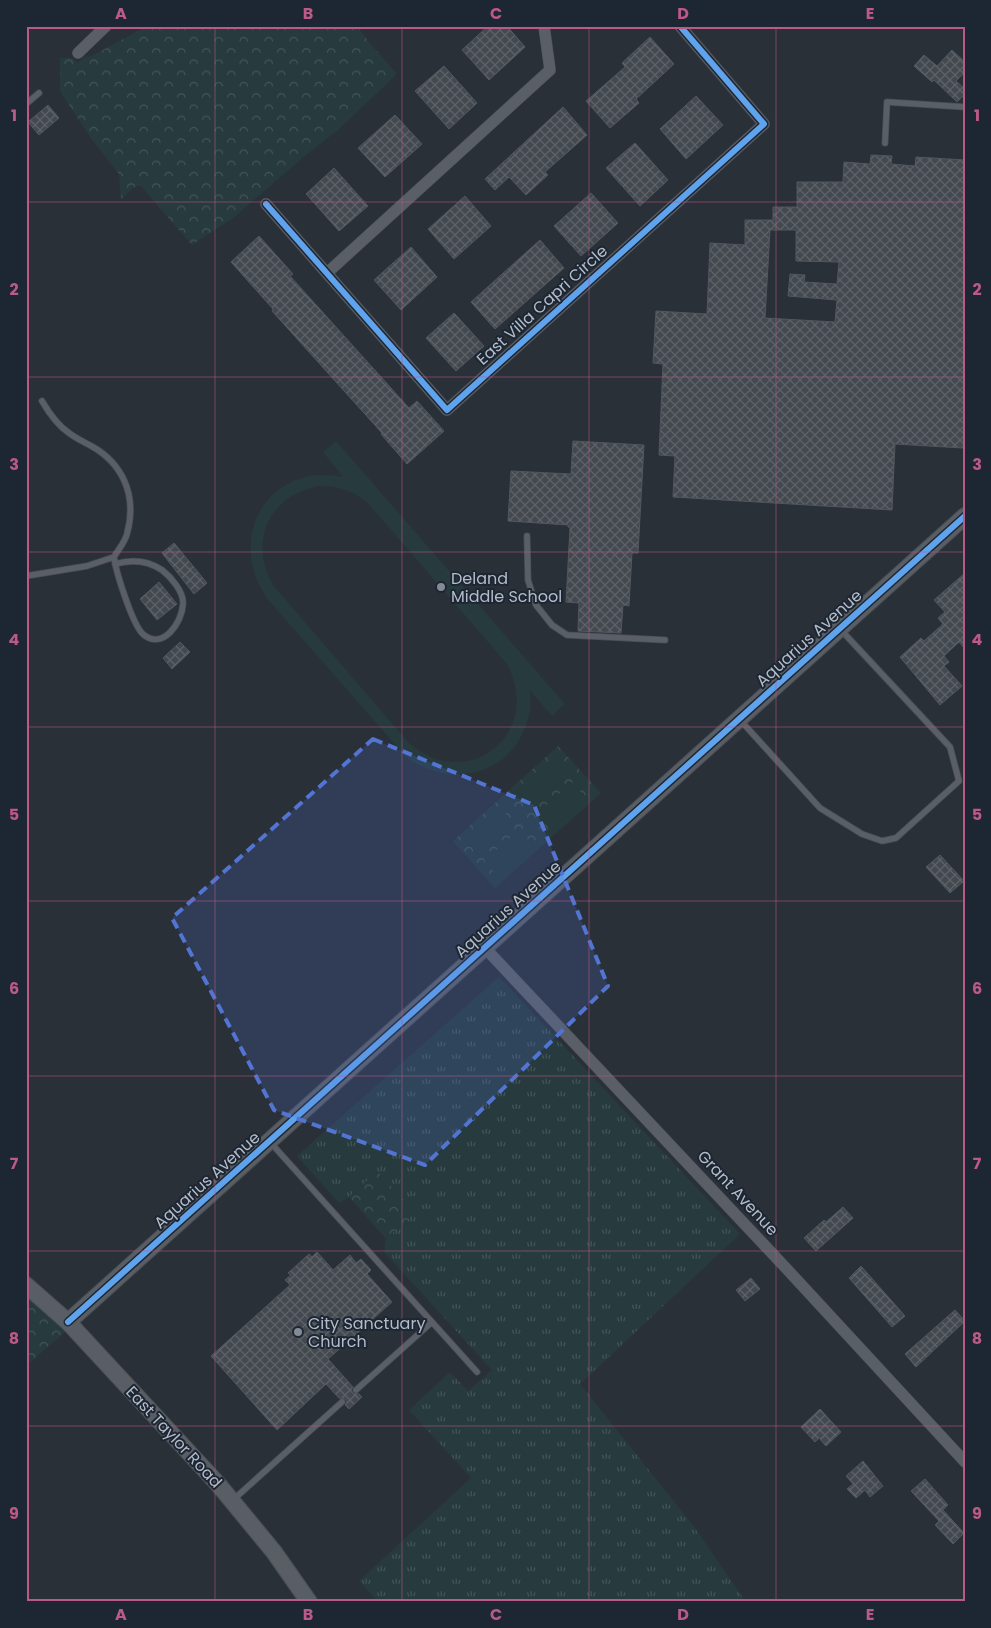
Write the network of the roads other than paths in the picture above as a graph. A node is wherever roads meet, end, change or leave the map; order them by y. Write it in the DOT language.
graph roads {
  1 [pos="106,26"];
  2 [pos="544,26"];
  3 [pos="680,26"];
  4 [pos="78,53"];
  5 [pos="39,93"];
  6 [pos="26,104"];
  7 [pos="965,107"];
  8 [pos="884,143"];
  9 [pos="266,204"];
  10 [pos="327,274"];
  11 [pos="42,401"];
  12 [pos="965,516"];
  13 [pos="527,536"];
  14 [pos="114,557"];
  15 [pos="115,564"];
  16 [pos="26,576"];
  17 [pos="839,629"];
  18 [pos="665,640"];
  19 [pos="740,719"];
  20 [pos="485,948"];
  21 [pos="270,1142"];
  22 [pos="26,1285"];
  23 [pos="68,1322"];
  24 [pos="432,1322"];
  25 [pos="477,1372"];
  26 [pos="356,1390"];
  27 [pos="342,1402"];
  28 [pos="965,1462"];
  29 [pos="232,1501"];
  30 [pos="309,1602"];
  1 -- 4 [label="street"];
  2 -- 10 [label="street"];
  3 -- 10 [label="street, East Villa Capri Circle"];
  5 -- 6 [label="lane"];
  7 -- 8 [label="lane"];
  9 -- 10 [label="street, East Villa Capri Circle"];
  11 -- 14 [label="lane"];
  12 -- 17 [label="street, Aquarius Avenue"];
  13 -- 18 [label="lane"];
  14 -- 15 [label="lane"];
  14 -- 16 [label="lane"];
  15 -- 15 [label="lane"];
  17 -- 19 [label="street, Aquarius Avenue"];
  17 -- 19 [label="lane"];
  19 -- 20 [label="street, Aquarius Avenue"];
  20 -- 21 [label="street, Aquarius Avenue"];
  20 -- 28 [label="street, Grant Avenue"];
  21 -- 23 [label="street, Aquarius Avenue"];
  21 -- 24 [label="lane"];
  22 -- 23 [label="street, East Taylor Road"];
  23 -- 29 [label="street, East Taylor Road"];
  24 -- 25 [label="lane"];
  24 -- 26 [label="lane"];
  27 -- 29 [label="lane"];
  29 -- 30 [label="street, East Taylor Road"];
}
